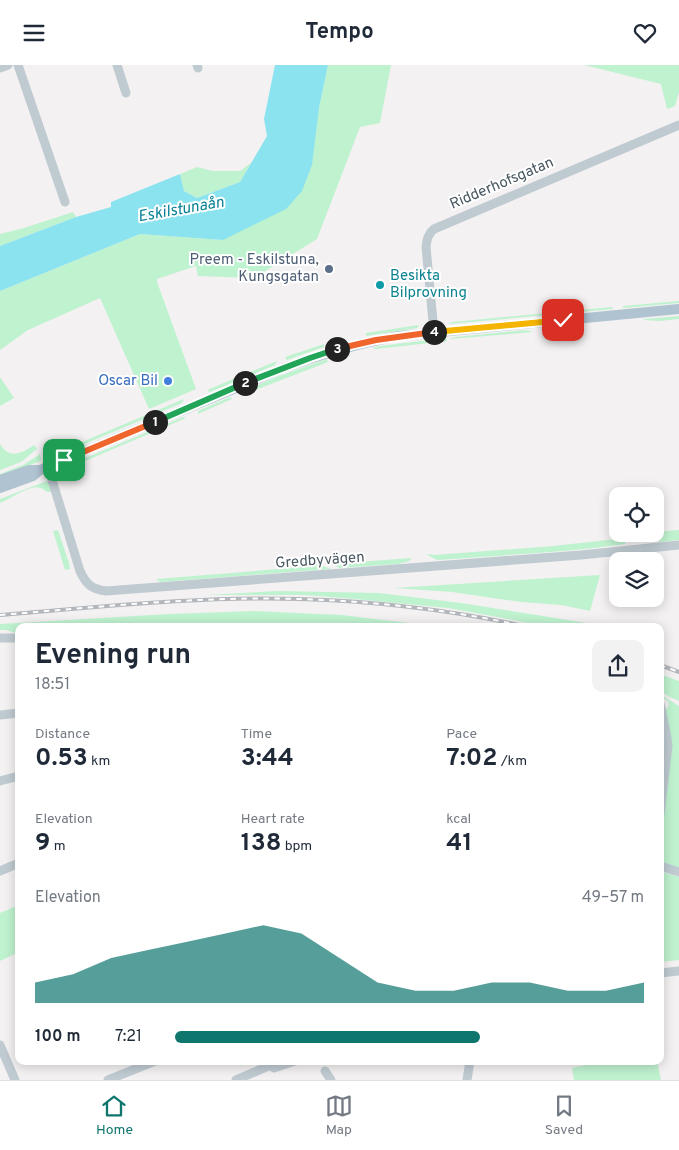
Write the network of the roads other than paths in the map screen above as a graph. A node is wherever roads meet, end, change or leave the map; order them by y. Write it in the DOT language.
graph roads {
  1 [pos="8,65"];
  2 [pos="18,65"];
  3 [pos="117,65"];
  4 [pos="0,68"];
  5 [pos="126,93"];
  6 [pos="679,125"];
  7 [pos="64,202"];
  8 [pos="679,309"];
  9 [pos="434,332"];
  10 [pos="44,468"];
  11 [pos="0,480"];
  12 [pos="0,488"];
  13 [pos="679,545"];
  14 [pos="0,638"];
  15 [pos="15,638"];
  16 [pos="15,713"];
  17 [pos="0,715"];
  18 [pos="664,722"];
  19 [pos="15,777"];
  20 [pos="664,780"];
  21 [pos="0,781"];
  22 [pos="15,865"];
  23 [pos="664,867"];
  24 [pos="0,871"];
  25 [pos="679,872"];
  26 [pos="679,971"];
  27 [pos="664,973"];
  28 [pos="0,1045"];
  29 [pos="145,1065"];
  30 [pos="271,1065"];
  31 [pos="283,1065"];
  32 [pos="469,1065"];
  33 [pos="257,1071"];
  34 [pos="325,1071"];
  35 [pos="15,1080"];
  36 [pos="108,1080"];
  37 [pos="236,1080"];
  38 [pos="331,1080"];
  39 [pos="467,1080"];
  1 -- 4 [label="street"];
  2 -- 7 [label="street"];
  3 -- 5 [label="street"];
  6 -- 9 [label="street, Ridderhofsgatan"];
  8 -- 9 [label="main road"];
  9 -- 10 [label="main road"];
  10 -- 11 [label="main road"];
  10 -- 12 [label="main road"];
  10 -- 13 [label="street, Gredbyvägen"];
  14 -- 15 [label="street"];
  16 -- 17 [label="street"];
  18 -- 20 [label="street"];
  19 -- 21 [label="street"];
  22 -- 24 [label="street"];
  23 -- 25 [label="street"];
  26 -- 27 [label="street"];
  28 -- 35 [label="street"];
  29 -- 36 [label="street"];
  30 -- 33 [label="street"];
  31 -- 33 [label="street"];
  32 -- 39 [label="street"];
  33 -- 37 [label="street"];
  34 -- 38 [label="street"];
}
